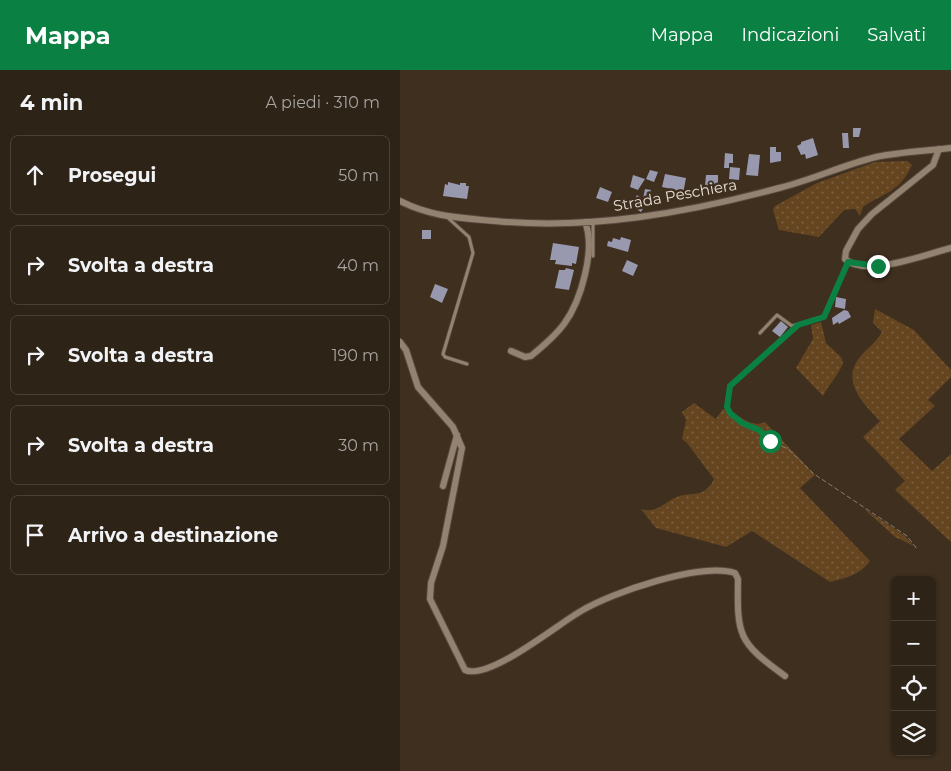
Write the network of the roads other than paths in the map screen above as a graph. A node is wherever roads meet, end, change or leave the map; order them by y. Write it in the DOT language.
graph roads {
  1 [pos="951,148"];
  2 [pos="938,149"];
  3 [pos="400,201"];
  4 [pos="447,217"];
  5 [pos="585,222"];
  6 [pos="593,222"];
  7 [pos="951,248"];
  8 [pos="592,256"];
  9 [pos="848,262"];
  10 [pos="760,333"];
  11 [pos="400,342"];
  12 [pos="510,351"];
  13 [pos="467,364"];
  14 [pos="457,435"];
  15 [pos="443,486"];
  16 [pos="785,676"];
  1 -- 2 [label="street, Strada Peschiera"];
  2 -- 6 [label="street, Strada Peschiera"];
  2 -- 9 [label="street"];
  3 -- 4 [label="street, Strada Peschiera"];
  4 -- 5 [label="street, Strada Peschiera"];
  4 -- 13 [label="lane"];
  5 -- 6 [label="street, Strada Peschiera"];
  5 -- 12 [label="street"];
  6 -- 8 [label="lane"];
  7 -- 9 [label="street"];
  9 -- 10 [label="lane"];
  11 -- 14 [label="street"];
  14 -- 15 [label="street"];
  14 -- 16 [label="street"];
}
